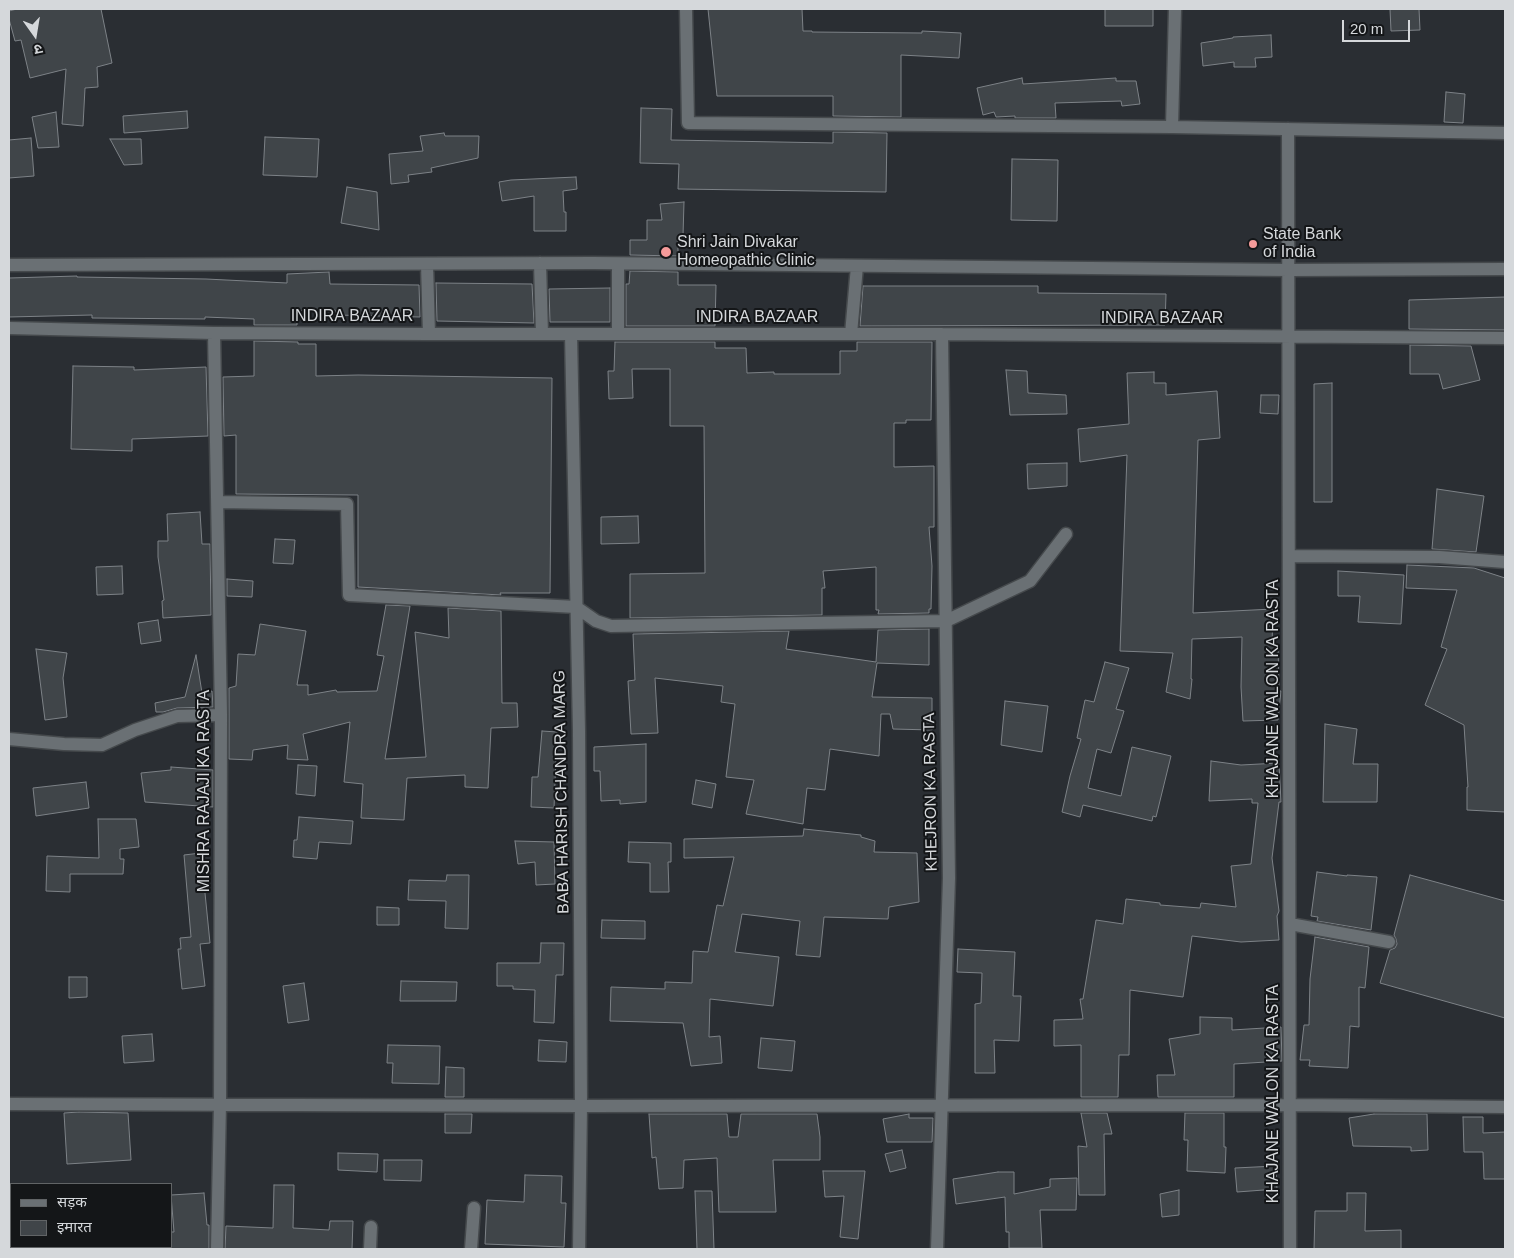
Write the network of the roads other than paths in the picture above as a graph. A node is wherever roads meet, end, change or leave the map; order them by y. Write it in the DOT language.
graph roads {
  1 [pos="686,9"];
  2 [pos="1175,9"];
  3 [pos="1172,127"];
  4 [pos="1288,129"];
  5 [pos="1505,133"];
  6 [pos="540,263"];
  7 [pos="427,264"];
  8 [pos="618,264"];
  9 [pos="9,265"];
  10 [pos="857,266"];
  11 [pos="1505,269"];
  12 [pos="1289,270"];
  13 [pos="9,328"];
  14 [pos="214,332"];
  15 [pos="429,334"];
  16 [pos="542,334"];
  17 [pos="571,334"];
  18 [pos="618,334"];
  19 [pos="852,334"];
  20 [pos="942,334"];
  21 [pos="1289,336"];
  22 [pos="1505,338"];
  23 [pos="218,502"];
  24 [pos="1066,534"];
  25 [pos="1290,556"];
  26 [pos="1505,562"];
  27 [pos="576,607"];
  28 [pos="946,621"];
  29 [pos="221,716"];
  30 [pos="9,739"];
  31 [pos="1290,924"];
  32 [pos="1389,942"];
  33 [pos="9,1104"];
  34 [pos="220,1104"];
  35 [pos="1291,1105"];
  36 [pos="581,1106"];
  37 [pos="942,1106"];
  38 [pos="1505,1107"];
  39 [pos="474,1208"];
  40 [pos="371,1227"];
  41 [pos="217,1249"];
  42 [pos="370,1249"];
  43 [pos="471,1249"];
  44 [pos="579,1249"];
  45 [pos="937,1249"];
  46 [pos="1290,1249"];
  1 -- 3 [label="street"];
  2 -- 3 [label="street"];
  3 -- 4 [label="street"];
  4 -- 5 [label="street"];
  4 -- 12 [label="street, KHAJANE WALON KA RASTA"];
  6 -- 7 [label="street"];
  6 -- 8 [label="street"];
  6 -- 16 [label="street"];
  7 -- 9 [label="street"];
  7 -- 15 [label="street"];
  8 -- 10 [label="street"];
  8 -- 18 [label="street"];
  10 -- 12 [label="street"];
  10 -- 19 [label="street"];
  11 -- 12 [label="street"];
  12 -- 21 [label="street, KHAJANE WALON KA RASTA"];
  13 -- 14 [label="street, INDIRA BAZAAR"];
  14 -- 15 [label="street, INDIRA BAZAAR"];
  14 -- 23 [label="street, MISHRA RAJAJI KA RASTA"];
  15 -- 16 [label="street, INDIRA BAZAAR"];
  16 -- 17 [label="street, INDIRA BAZAAR"];
  17 -- 18 [label="street, INDIRA BAZAAR"];
  17 -- 27 [label="street, BABA HARISH CHANDRA MARG"];
  18 -- 19 [label="street, INDIRA BAZAAR"];
  19 -- 20 [label="street, INDIRA BAZAAR"];
  20 -- 21 [label="street, INDIRA BAZAAR"];
  20 -- 28 [label="street, KHEJRON KA RASTA"];
  21 -- 22 [label="street, INDIRA BAZAAR"];
  21 -- 25 [label="street, KHAJANE WALON KA RASTA"];
  23 -- 27 [label="street"];
  23 -- 29 [label="street, MISHRA RAJAJI KA RASTA"];
  24 -- 28 [label="street"];
  25 -- 26 [label="street"];
  25 -- 31 [label="street, KHAJANE WALON KA RASTA"];
  27 -- 28 [label="street"];
  27 -- 36 [label="street, BABA HARISH CHANDRA MARG"];
  28 -- 37 [label="street, KHEJRON KA RASTA"];
  29 -- 30 [label="street"];
  29 -- 34 [label="street, MISHRA RAJAJI KA RASTA"];
  31 -- 32 [label="street"];
  31 -- 35 [label="street, KHAJANE WALON KA RASTA"];
  33 -- 34 [label="street"];
  34 -- 36 [label="street"];
  34 -- 41 [label="street, MISHRA RAJAJI KA RASTA"];
  35 -- 37 [label="street"];
  35 -- 38 [label="street"];
  35 -- 46 [label="street, KHAJANE WALON KA RASTA"];
  36 -- 37 [label="street"];
  36 -- 44 [label="street, BABA HARISH CHANDRA MARG"];
  37 -- 45 [label="street, KHEJRON KA RASTA"];
  39 -- 43 [label="street"];
  40 -- 42 [label="street"];
}
